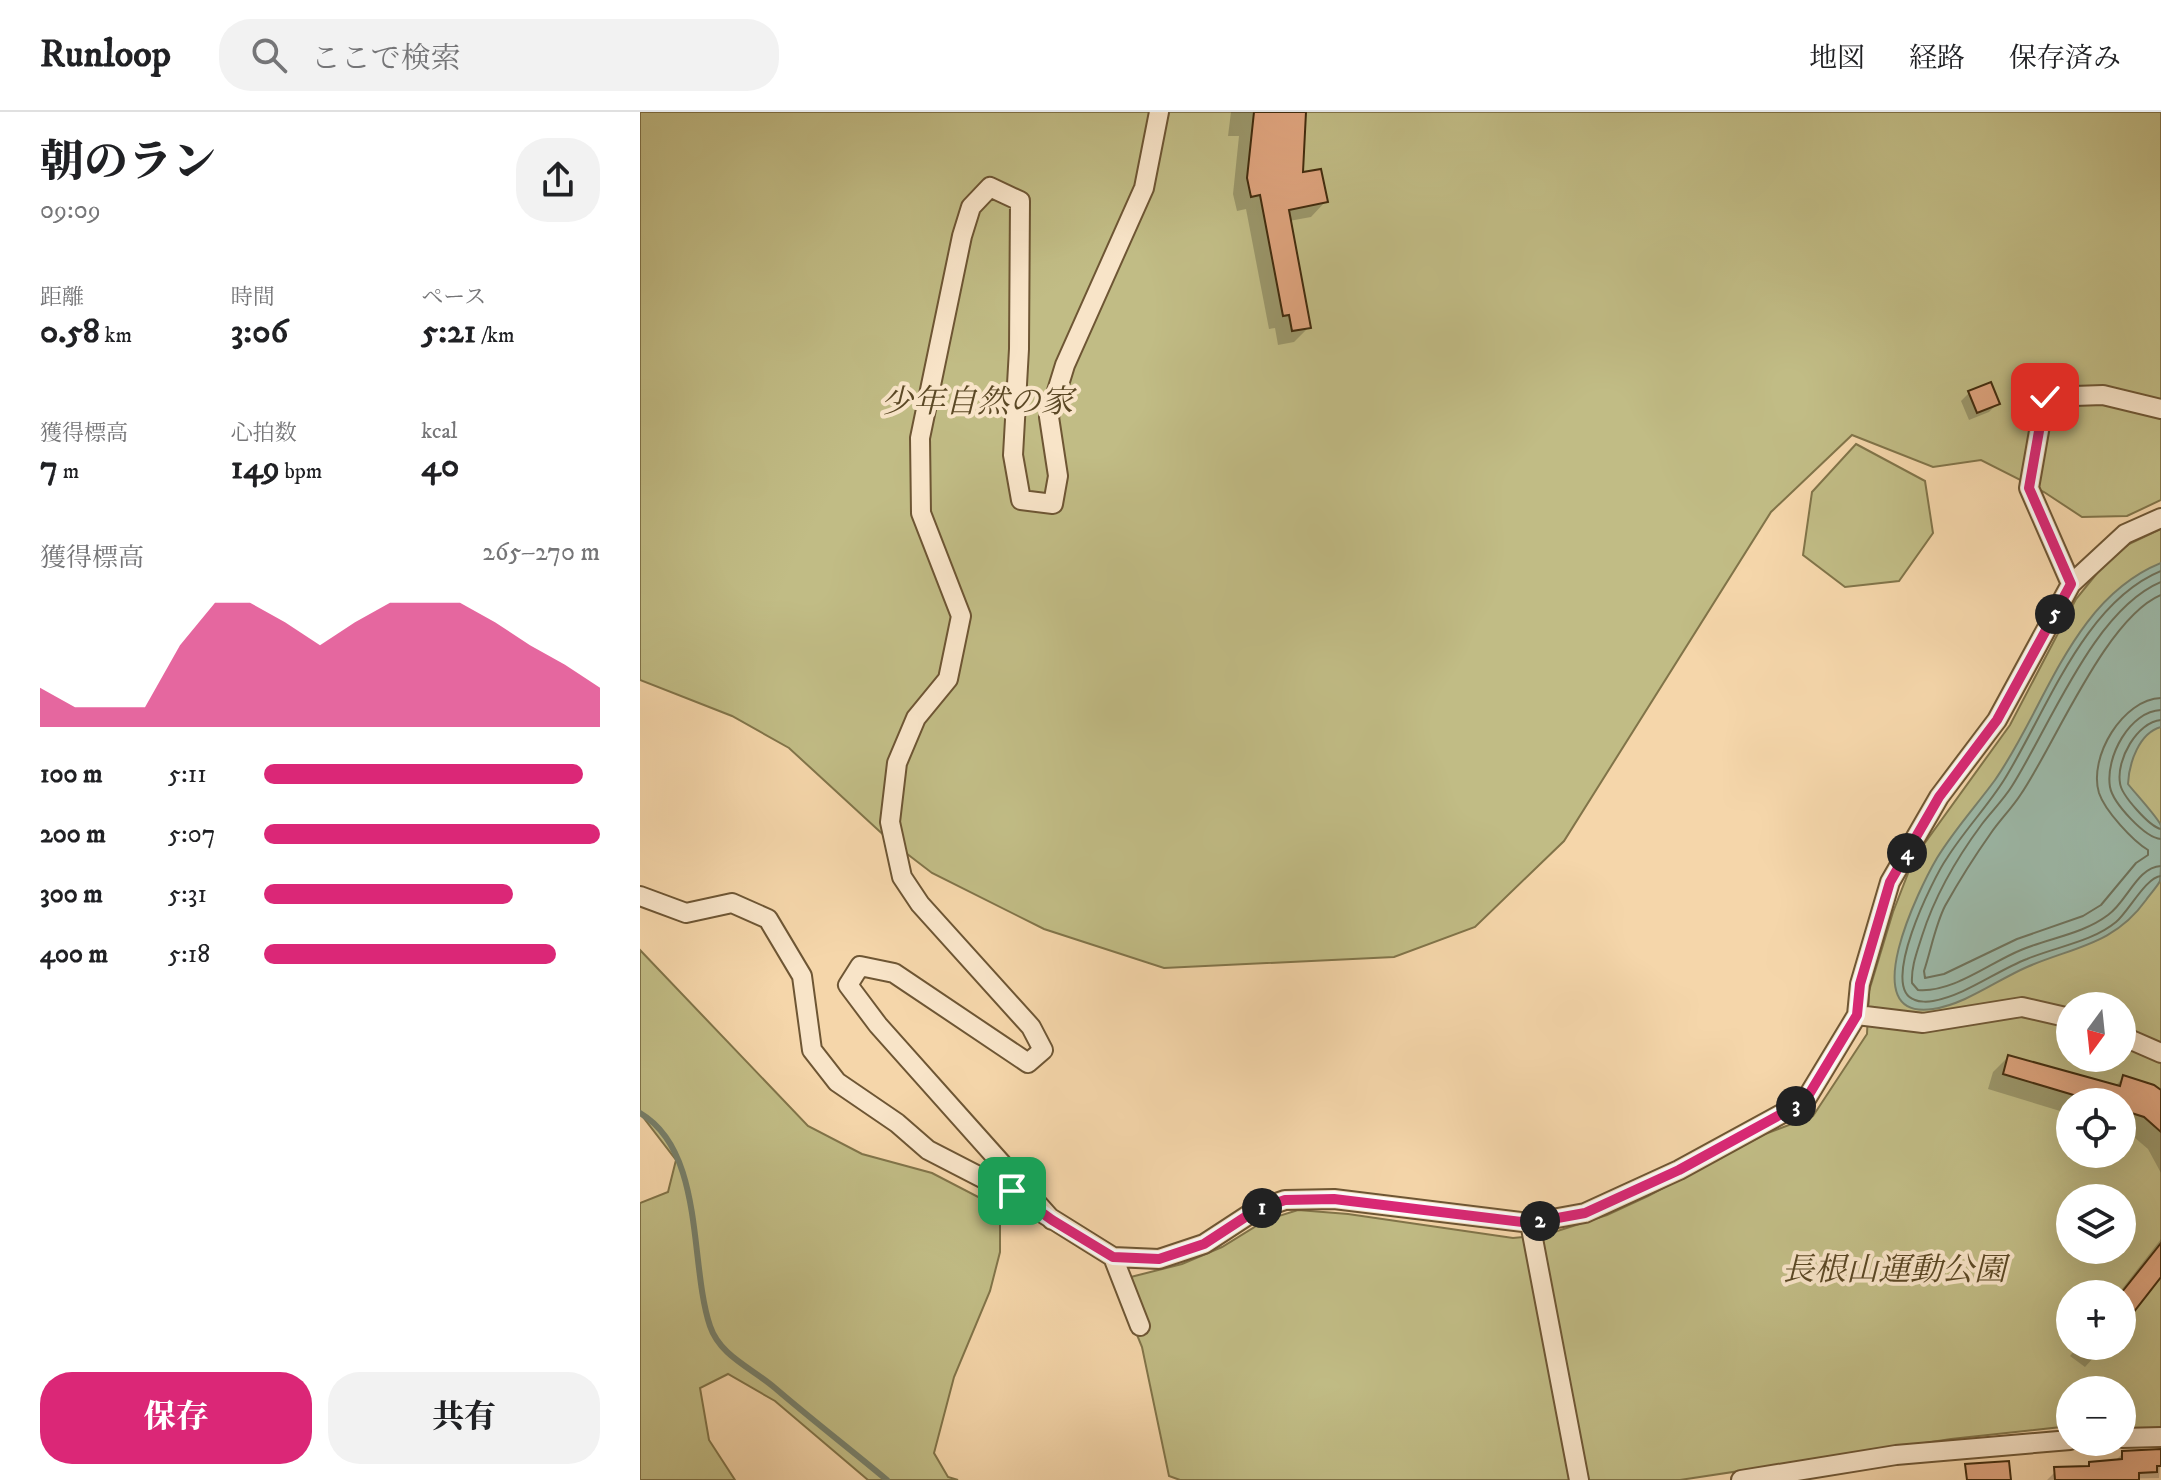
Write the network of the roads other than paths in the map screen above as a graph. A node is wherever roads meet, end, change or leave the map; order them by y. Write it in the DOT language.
graph roads {
  1 [pos="1159,112"];
  2 [pos="2161,409"];
  3 [pos="2161,518"];
  4 [pos="2071,584"];
  5 [pos="640,896"];
  6 [pos="1857,1015"];
  7 [pos="2056,1015"];
  8 [pos="2136,1042"];
  9 [pos="2161,1053"];
  10 [pos="1052,1220"];
  11 [pos="1530,1223"];
  12 [pos="1113,1257"];
  13 [pos="1140,1326"];
  14 [pos="2161,1437"];
  15 [pos="2136,1438"];
  16 [pos="2056,1441"];
  17 [pos="1579,1480"];
  18 [pos="1741,1480"];
  1 -- 10 [label="street"];
  2 -- 4 [label="street"];
  3 -- 4 [label="street"];
  4 -- 6 [label="street"];
  5 -- 10 [label="street"];
  6 -- 7 [label="street"];
  6 -- 11 [label="street"];
  8 -- 9 [label="street"];
  10 -- 12 [label="street"];
  11 -- 12 [label="street"];
  11 -- 17 [label="street"];
  12 -- 13 [label="street"];
  14 -- 15 [label="street"];
  16 -- 18 [label="street"];
}
